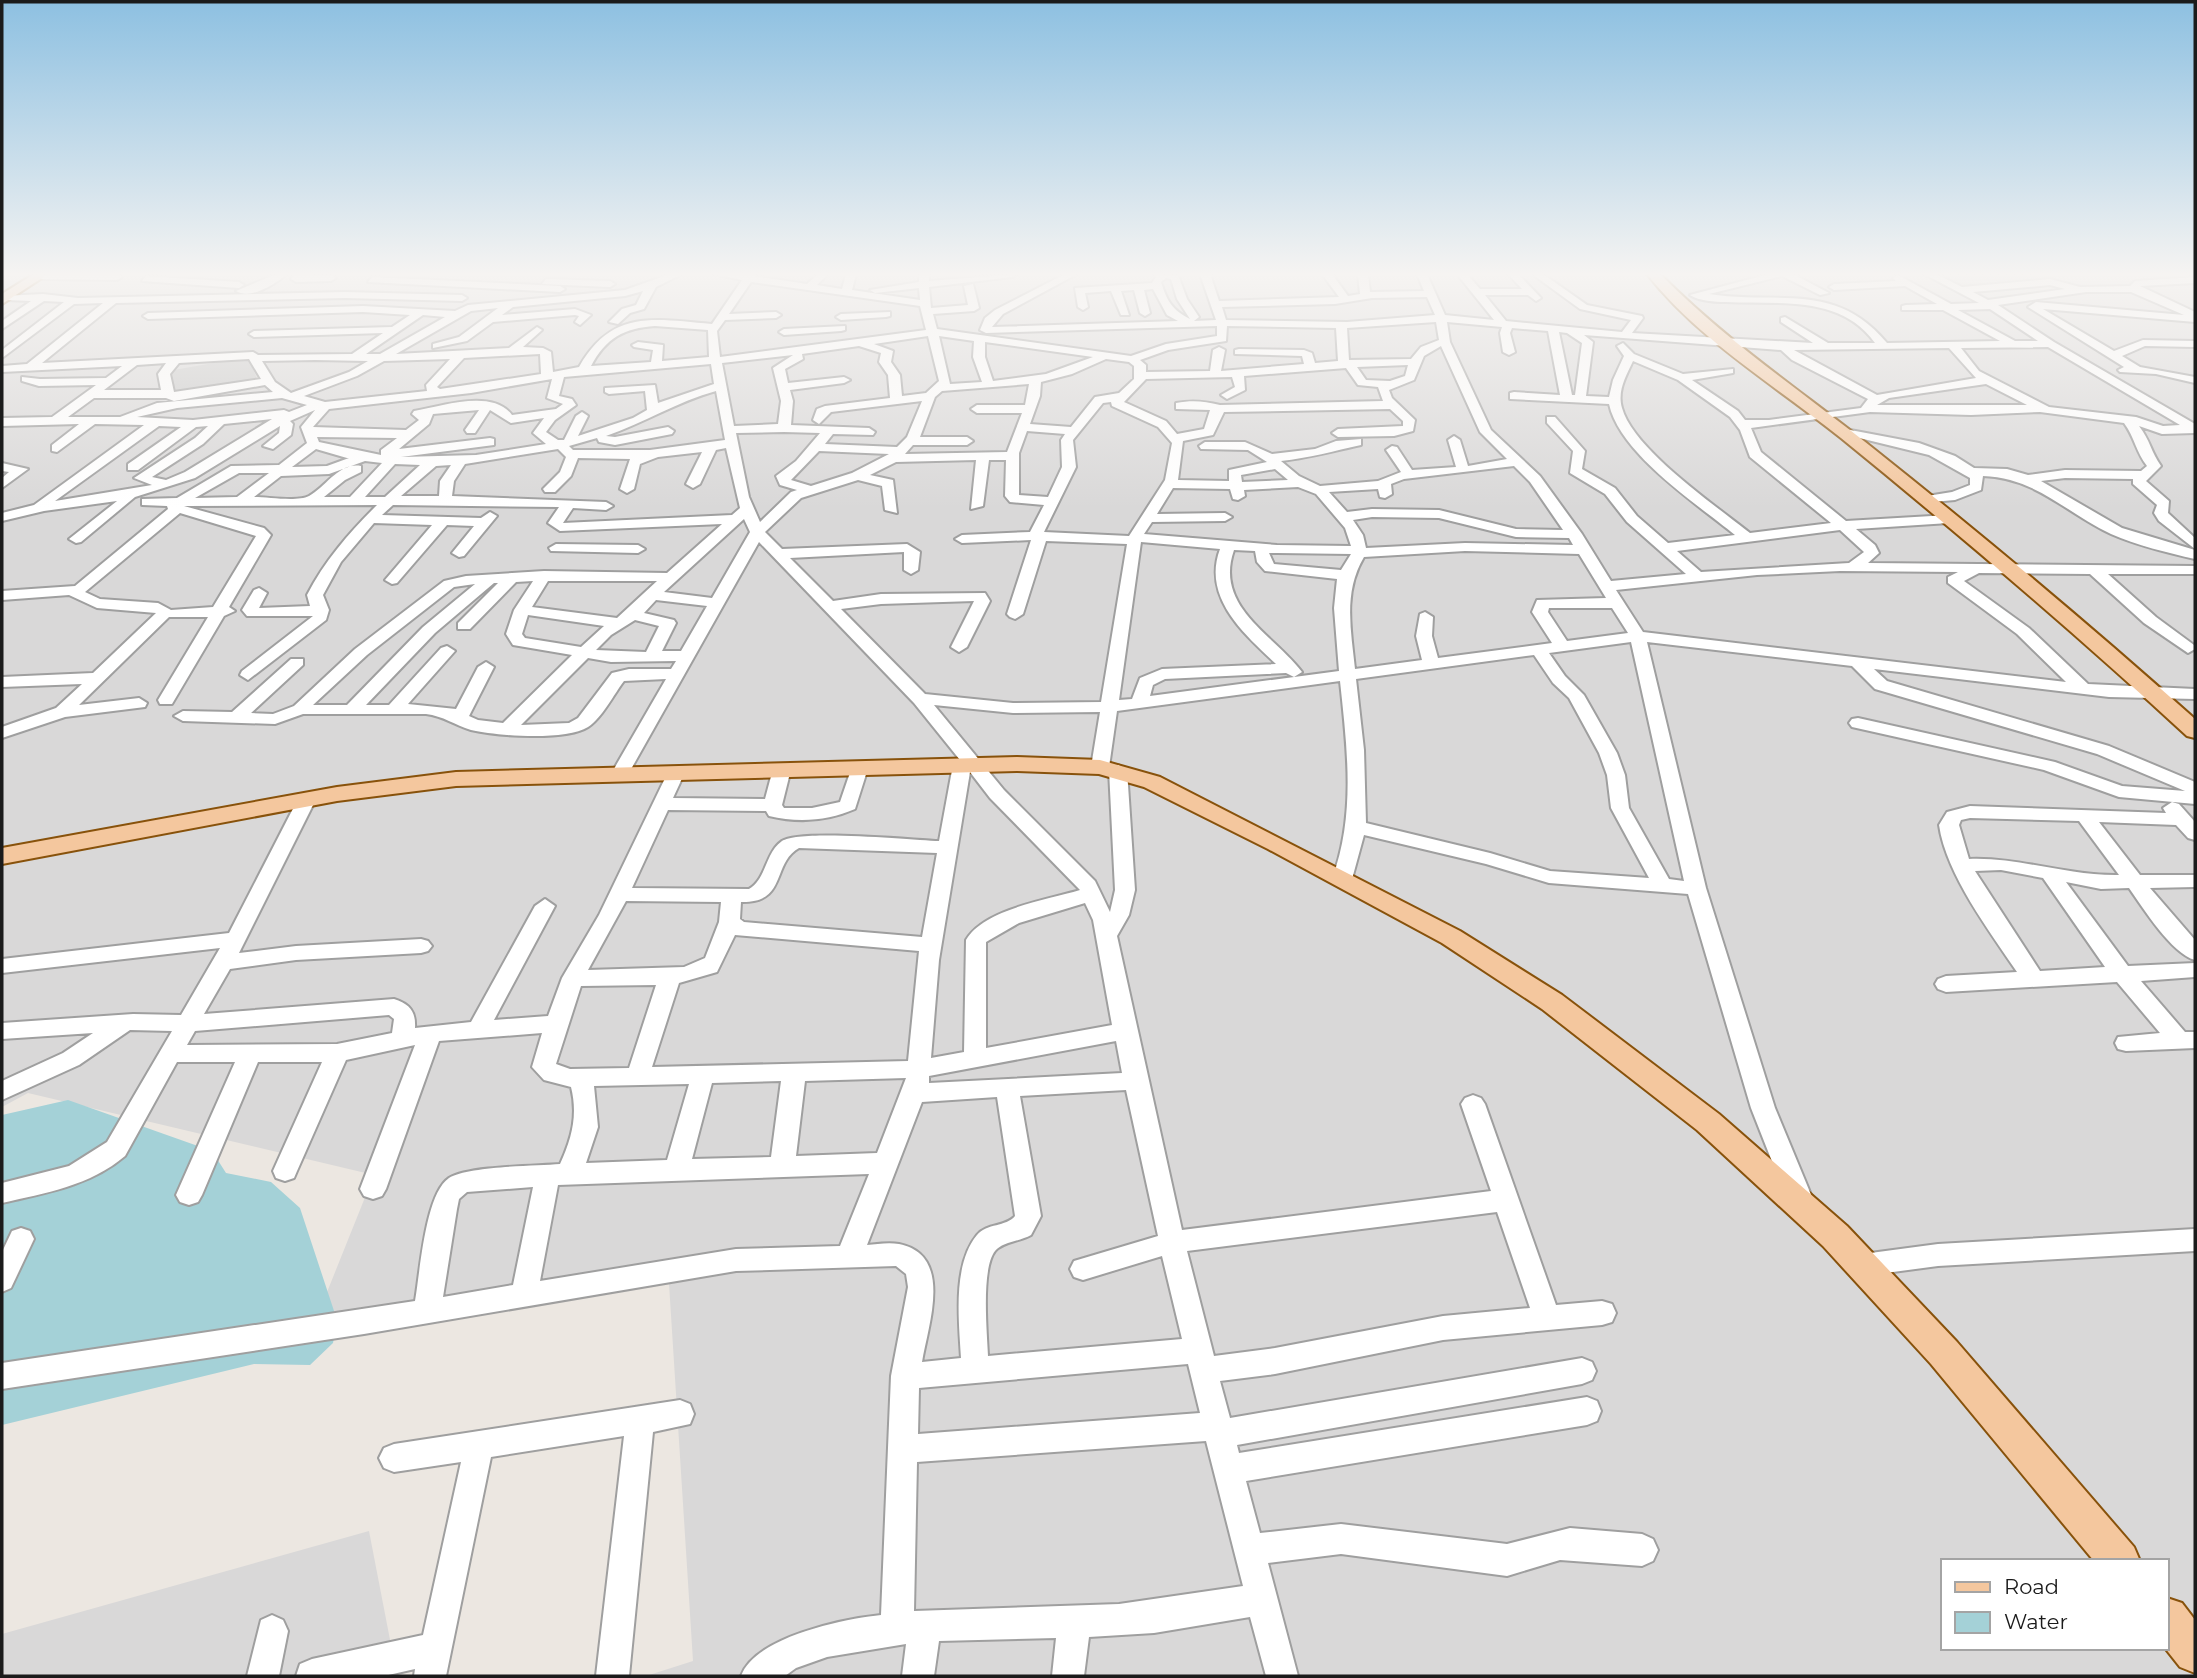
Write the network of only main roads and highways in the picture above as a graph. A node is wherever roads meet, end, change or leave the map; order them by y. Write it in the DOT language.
graph roads {
  1 [pos="1737,352"];
  2 [pos="2195,732"];
  3 [pos="2,856"];
  4 [pos="2118,1559"];
  5 [pos="2169,1620"];
  6 [pos="2195,1651"];
  1 -- 2 [label="main road"];
  3 -- 4 [label="main road"];
  5 -- 6 [label="main road"];
}
